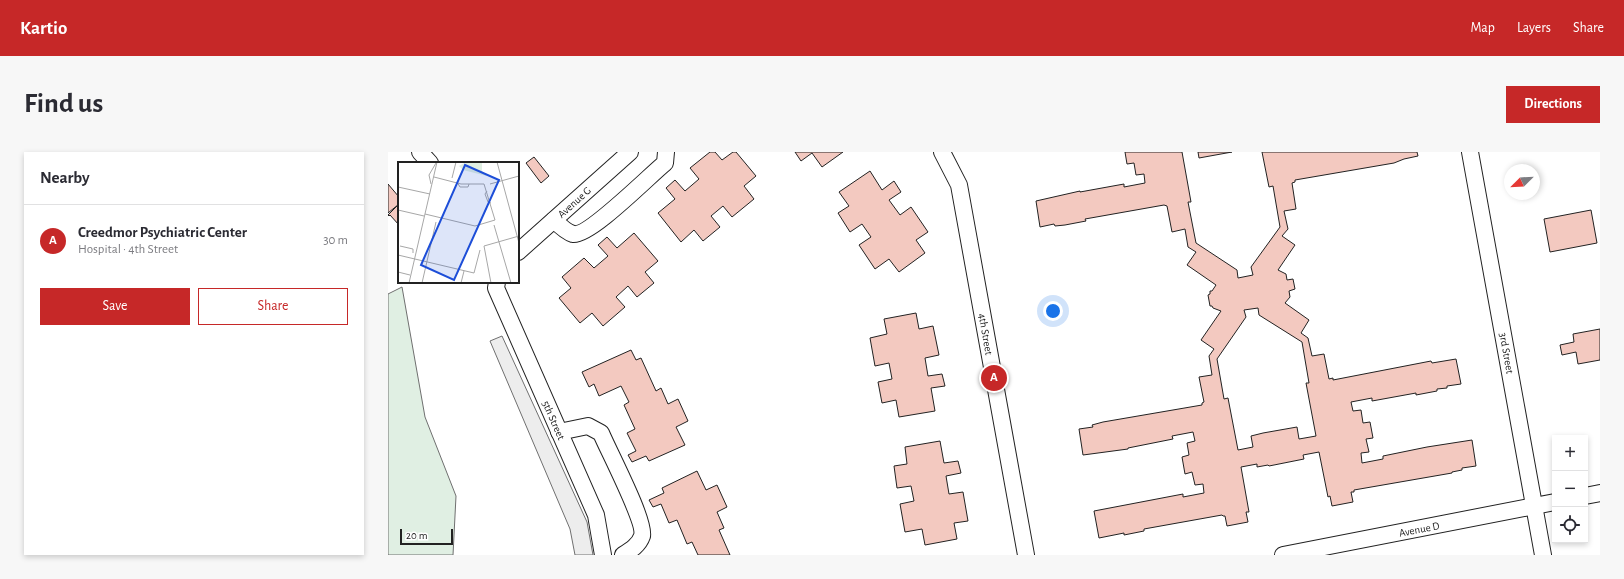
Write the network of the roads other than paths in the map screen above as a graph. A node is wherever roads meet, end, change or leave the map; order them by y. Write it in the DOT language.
graph roads {
  1 [pos="420,152"];
  2 [pos="630,152"];
  3 [pos="666,152"];
  4 [pos="942,152"];
  5 [pos="1470,152"];
  6 [pos="429,162"];
  7 [pos="554,220"];
  8 [pos="519,251"];
  9 [pos="496,285"];
  10 [pos="559,432"];
  11 [pos="1600,493"];
  12 [pos="1588,495"];
  13 [pos="1552,503"];
  14 [pos="1534,506"];
  15 [pos="603,555"];
  16 [pos="623,555"];
  17 [pos="1026,555"];
  18 [pos="1283,555"];
  19 [pos="1543,555"];
  1 -- 6 [label="street"];
  2 -- 7 [label="street, Avenue G"];
  3 -- 7 [label="street"];
  4 -- 17 [label="street, 4th Street"];
  5 -- 14 [label="street, 3rd Street"];
  7 -- 8 [label="street, Avenue G"];
  9 -- 10 [label="street, 5th Street"];
  10 -- 15 [label="street, 5th Street"];
  10 -- 16 [label="street"];
  11 -- 12 [label="street"];
  13 -- 14 [label="street, Avenue D"];
  14 -- 18 [label="street, Avenue D"];
  14 -- 19 [label="street, 3rd Street"];
}
